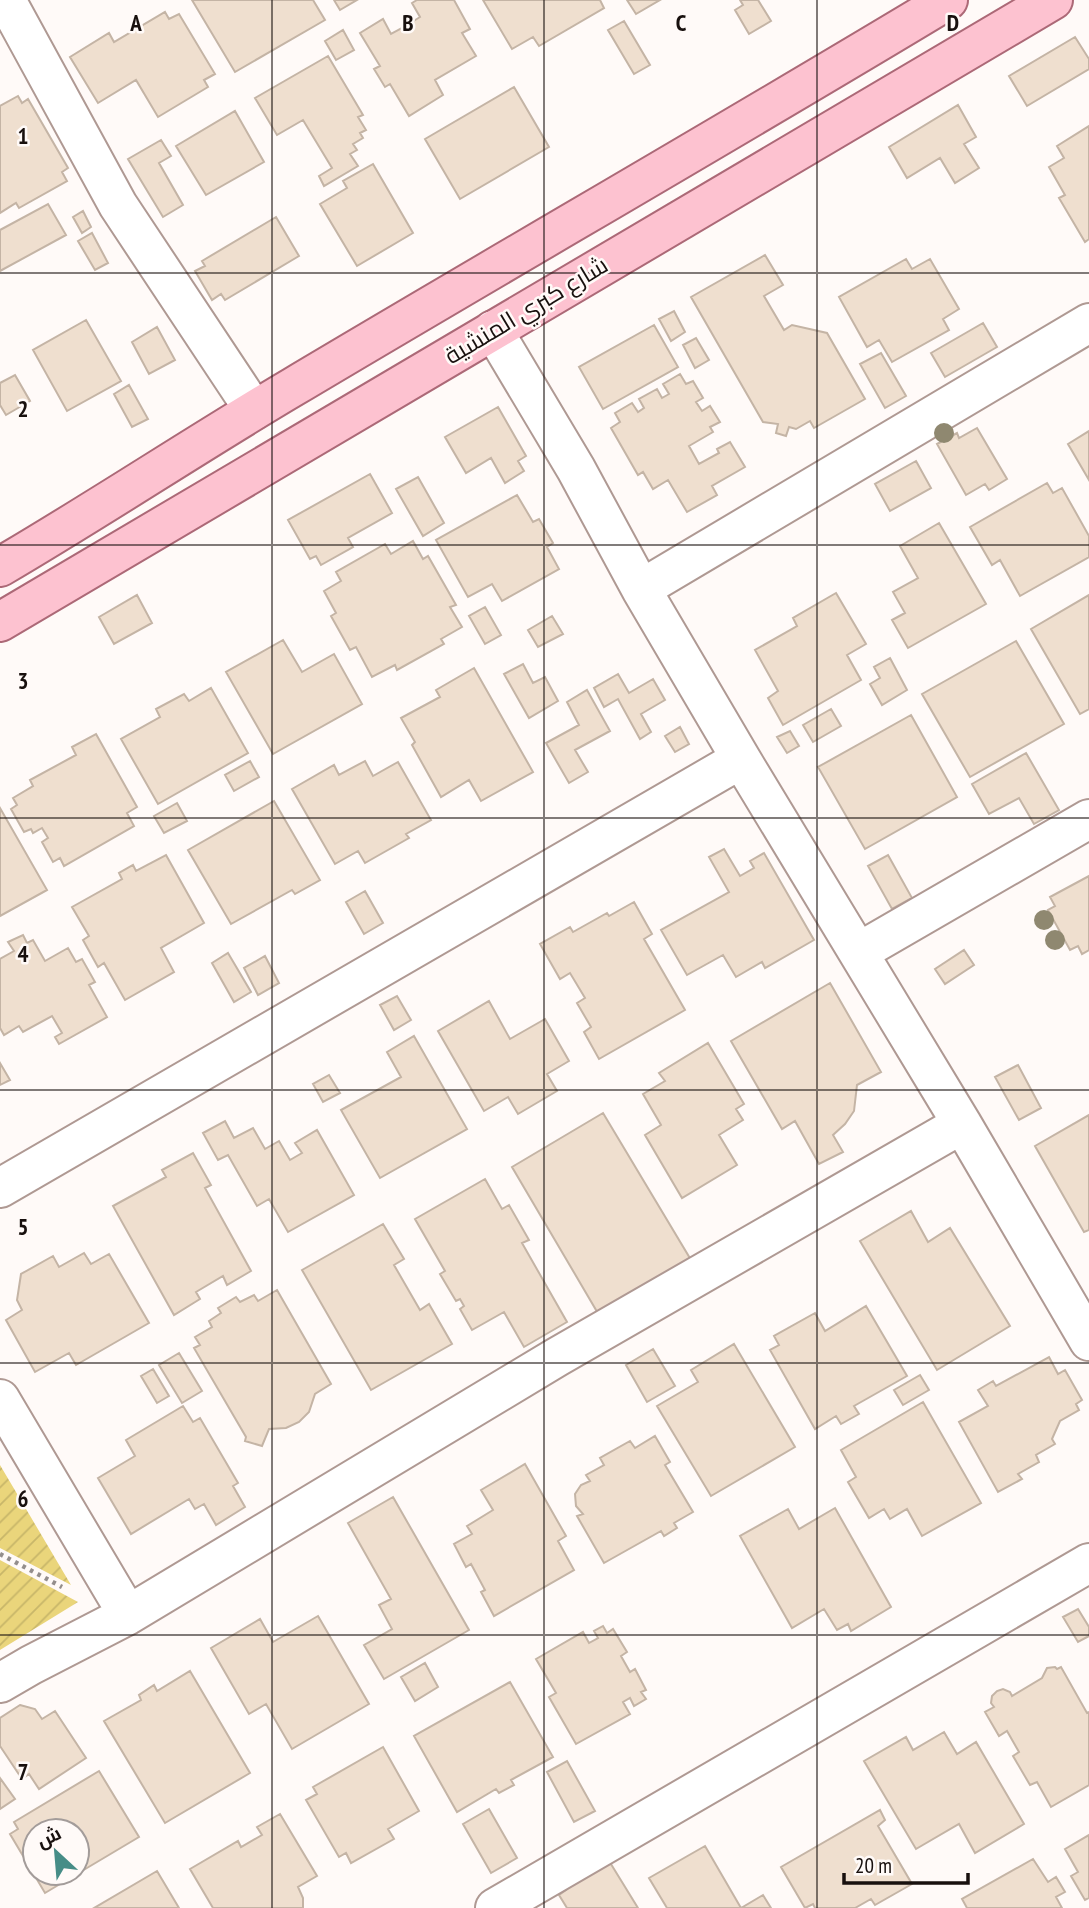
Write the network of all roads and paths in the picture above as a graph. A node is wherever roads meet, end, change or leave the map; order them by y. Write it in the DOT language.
graph roads {
  1 [pos="948,0"];
  2 [pos="1053,0"];
  3 [pos="5,8"];
  4 [pos="1089,323"];
  5 [pos="493,330"];
  6 [pos="254,410"];
  7 [pos="0,566"];
  8 [pos="641,589"];
  9 [pos="0,622"];
  10 [pos="741,759"];
  11 [pos="1089,820"];
  12 [pos="859,952"];
  13 [pos="962,1124"];
  14 [pos="0,1188"];
  15 [pos="1089,1340"];
  16 [pos="0,1399"];
  17 [pos="0,1554"];
  18 [pos="1089,1563"];
  19 [pos="66,1589"];
  20 [pos="128,1615"];
  21 [pos="0,1683"];
  22 [pos="495,1908"];
  1 -- 6 [label="main road, شارع كبري المنشية"];
  2 -- 5 [label="main road, شارع كبري المنشية"];
  3 -- 6 [label="street"];
  4 -- 8 [label="street"];
  5 -- 8 [label="street"];
  5 -- 9 [label="main road, شارع كبري المنشية"];
  6 -- 7 [label="main road, شارع كبري المنشية"];
  8 -- 10 [label="street"];
  10 -- 12 [label="street"];
  10 -- 14 [label="street"];
  11 -- 12 [label="street"];
  12 -- 13 [label="street"];
  13 -- 15 [label="street"];
  13 -- 20 [label="street"];
  16 -- 20 [label="street"];
  17 -- 19 [label="path"];
  18 -- 22 [label="street"];
  20 -- 21 [label="street"];
}
